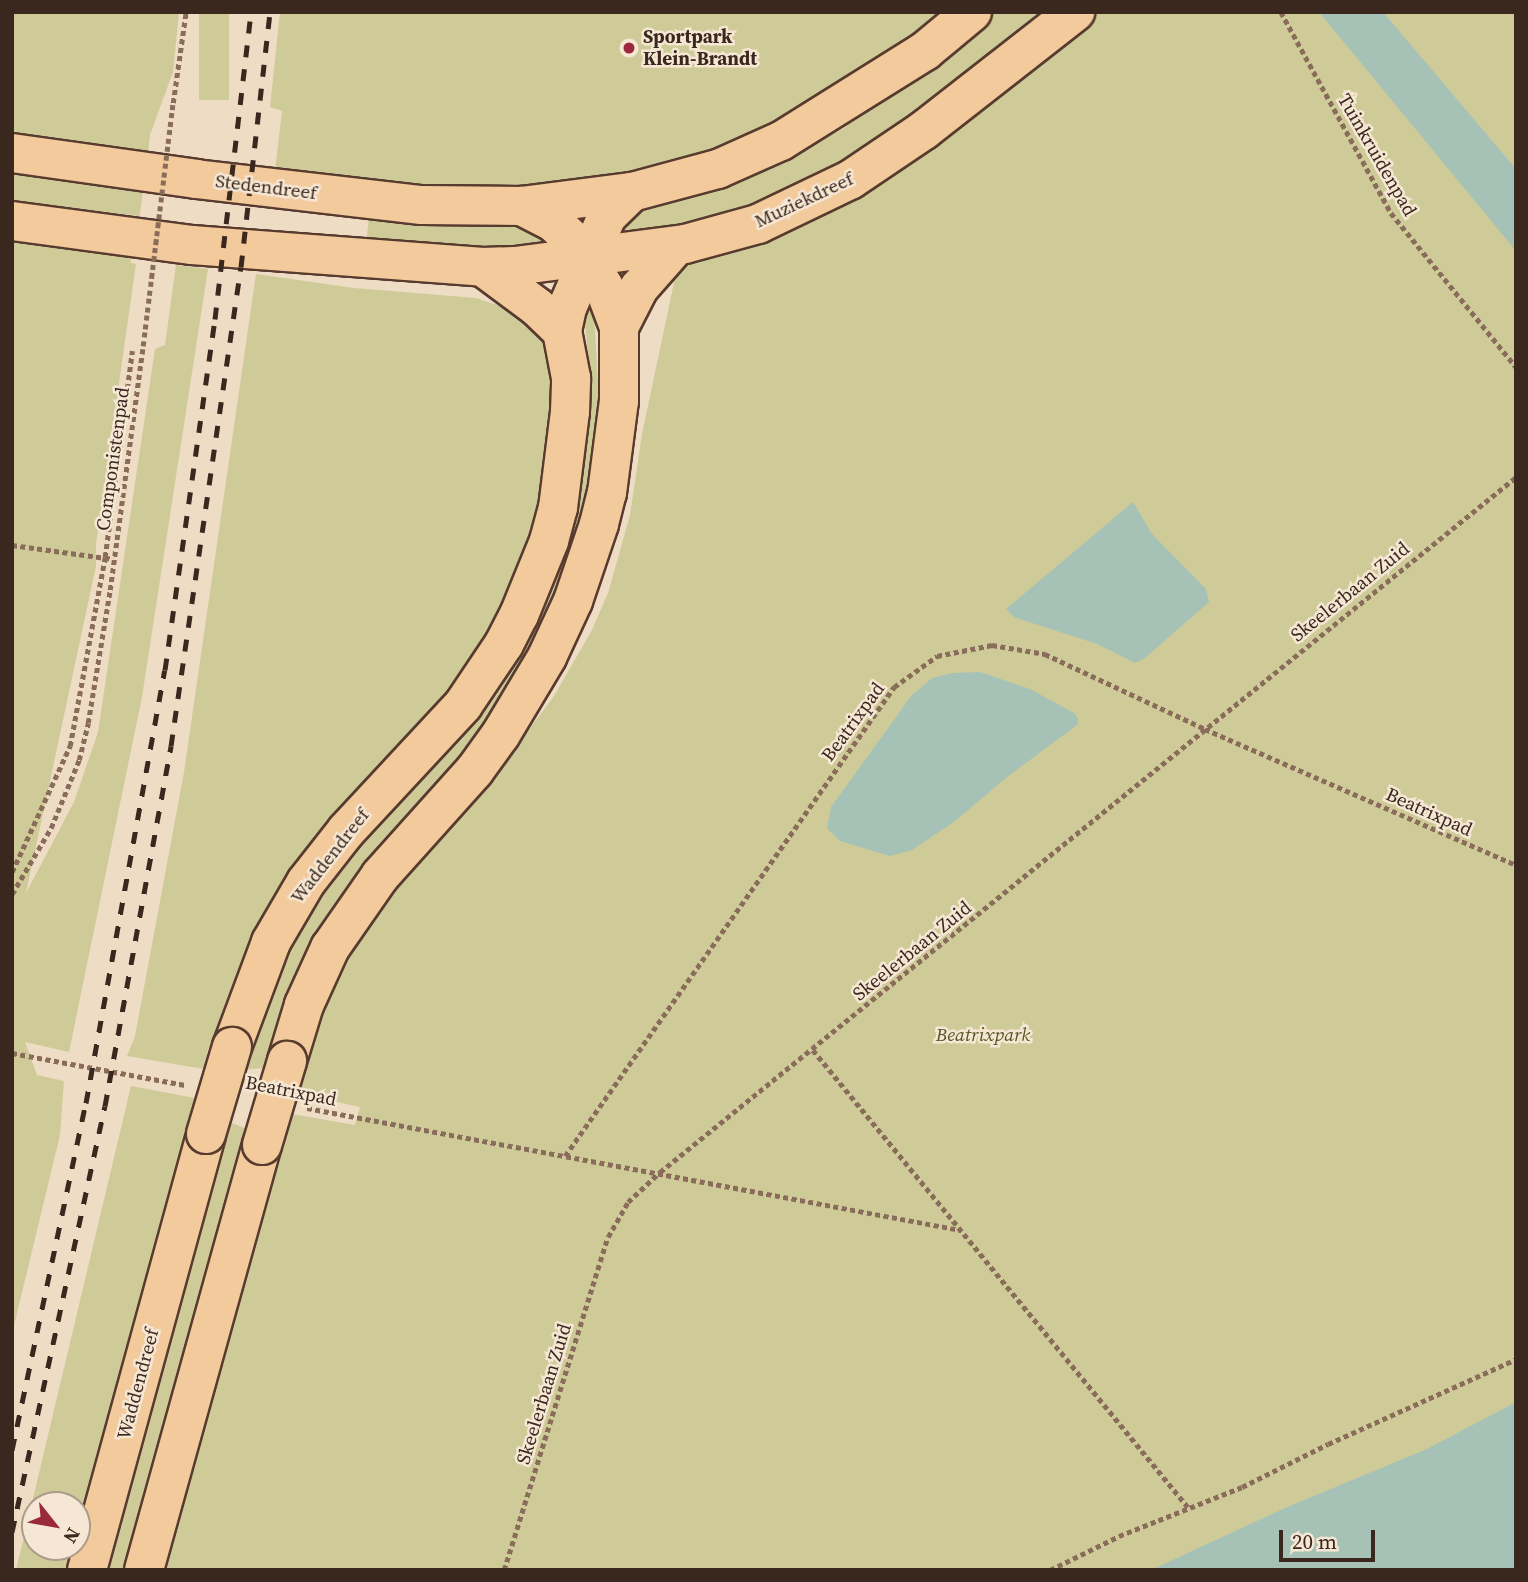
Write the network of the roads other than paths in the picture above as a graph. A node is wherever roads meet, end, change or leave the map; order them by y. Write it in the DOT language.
graph roads {
  1 [pos="972,12"];
  2 [pos="1075,12"];
  3 [pos="12,153"];
  4 [pos="632,192"];
  5 [pos="521,206"];
  6 [pos="12,221"];
  7 [pos="676,246"];
  8 [pos="588,257"];
  9 [pos="483,267"];
  10 [pos="619,327"];
  11 [pos="562,331"];
  12 [pos="87,1570"];
  13 [pos="144,1570"];
  1 -- 4 [label="main road"];
  2 -- 7 [label="main road, Muziekdreef"];
  3 -- 5 [label="main road, Stedendreef"];
  4 -- 5 [label="main road, Stedendreef"];
  4 -- 8 [label="main road, Waddendreef"];
  5 -- 8 [label="main road, Stedendreef"];
  6 -- 9 [label="main road"];
  7 -- 8 [label="main road, Muziekdreef"];
  7 -- 10 [label="main road"];
  8 -- 9 [label="main road, Muziekdreef"];
  8 -- 10 [label="main road, Stedendreef"];
  8 -- 11 [label="main road, Waddendreef"];
  9 -- 11 [label="main road"];
  10 -- 13 [label="main road, bridge"];
  11 -- 12 [label="main road, Waddendreef, bridge"];
}
